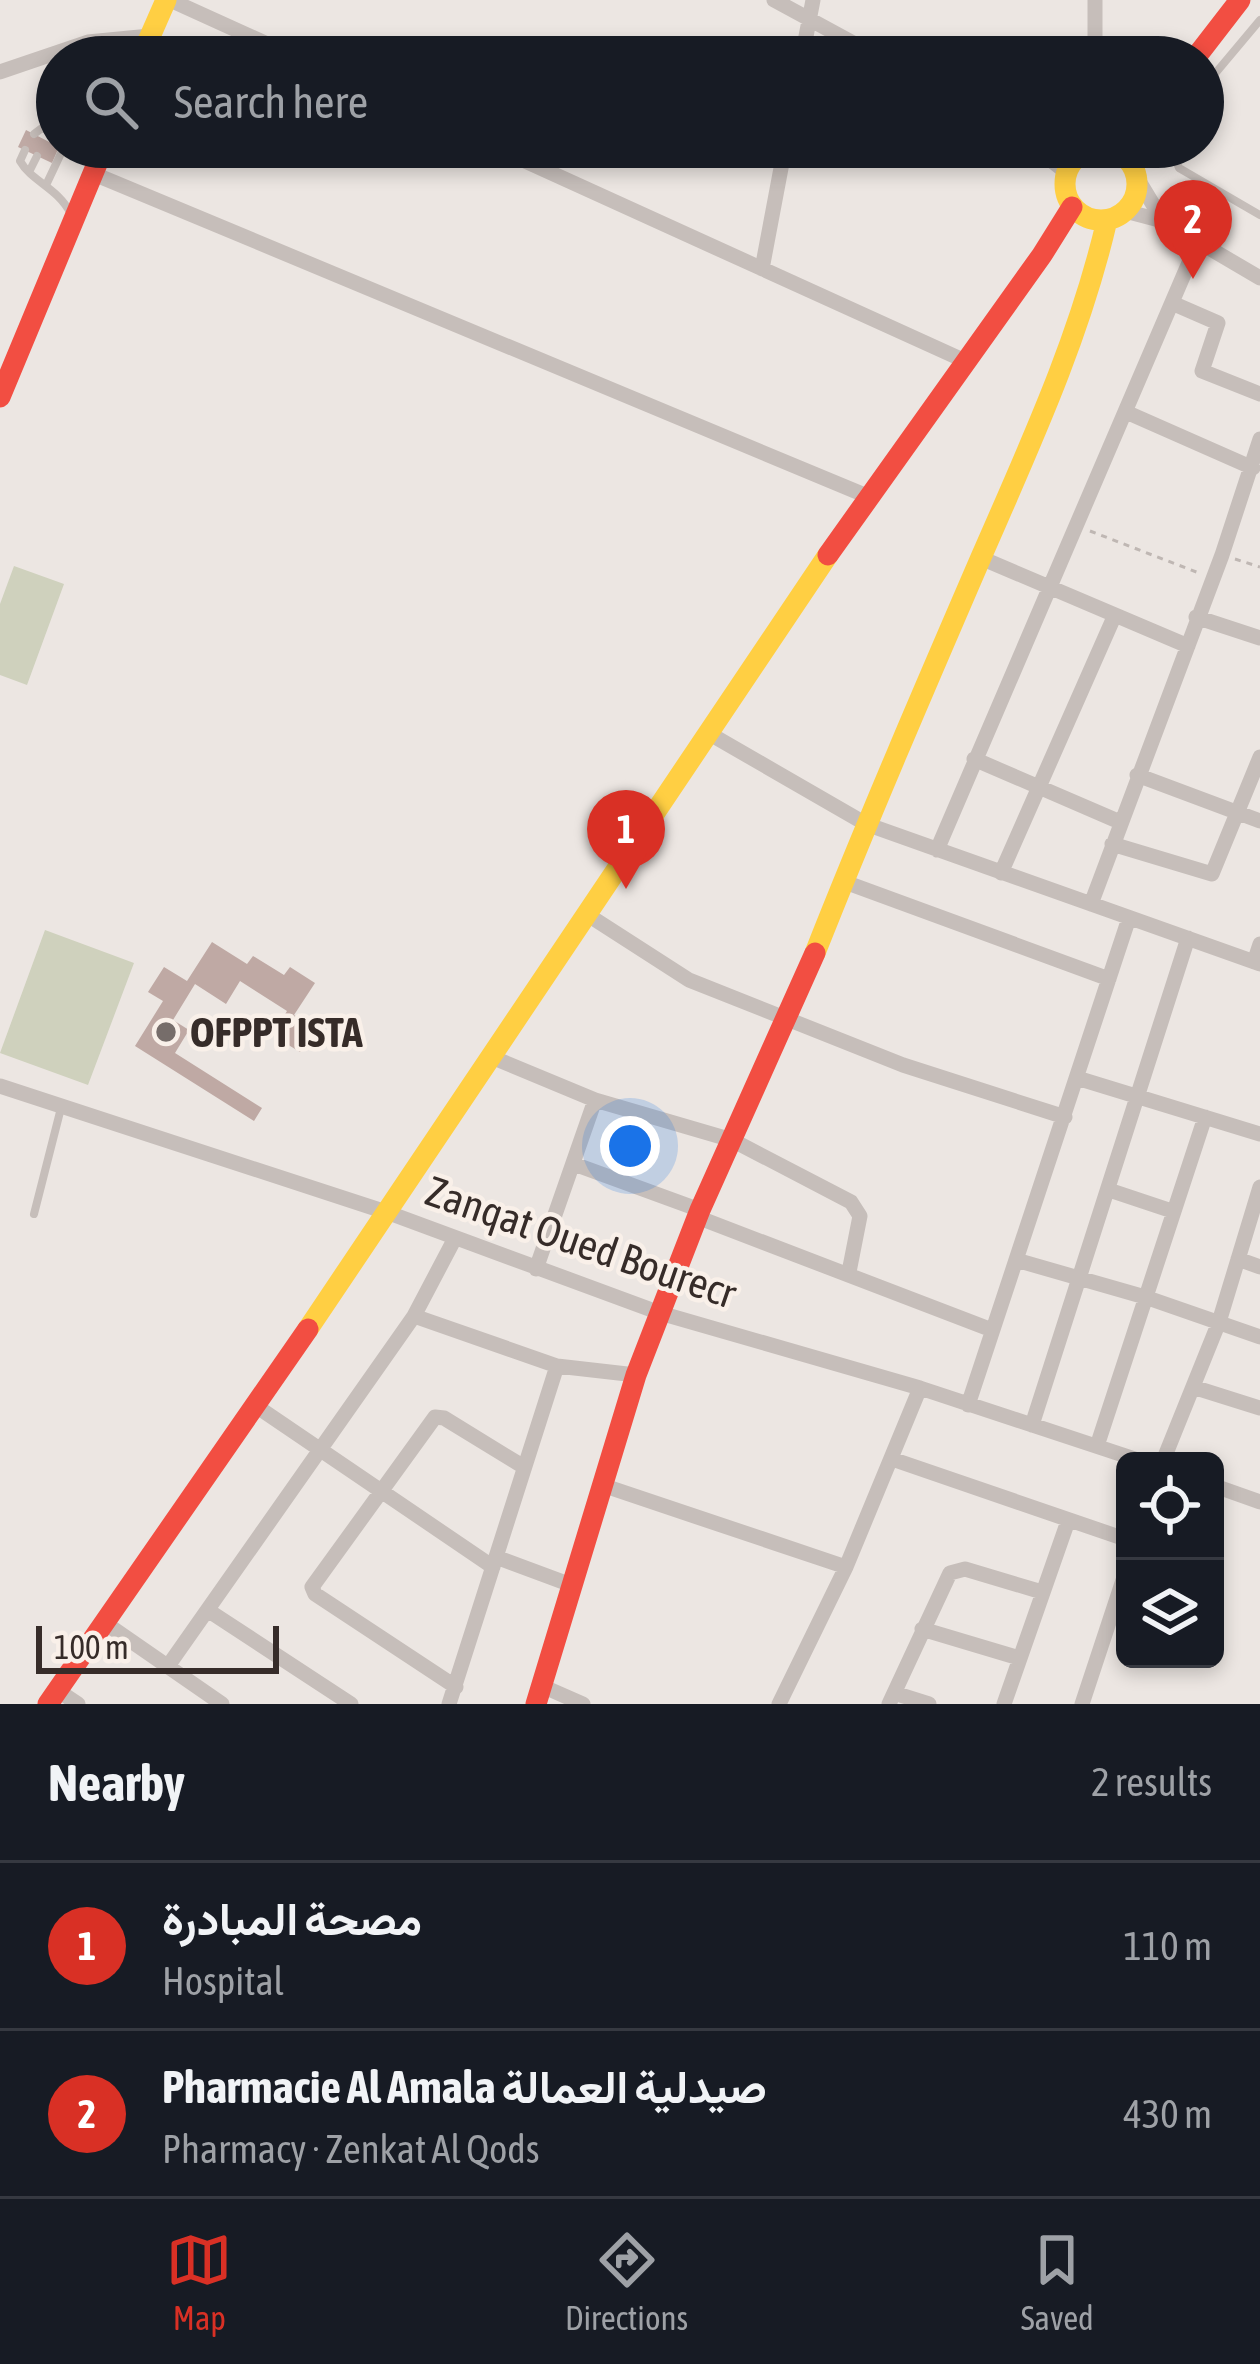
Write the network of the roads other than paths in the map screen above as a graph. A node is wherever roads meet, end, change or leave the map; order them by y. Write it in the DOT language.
graph roads {
  1 [pos="168,0"];
  2 [pos="774,0"];
  3 [pos="813,0"];
  4 [pos="1095,0"];
  5 [pos="1240,0"];
  6 [pos="809,19"];
  7 [pos="1260,20"];
  8 [pos="150,36"];
  9 [pos="249,36"];
  10 [pos="806,36"];
  11 [pos="840,36"];
  12 [pos="1095,36"];
  13 [pos="1212,36"];
  14 [pos="36,60"];
  15 [pos="1224,63"];
  16 [pos="0,72"];
  17 [pos="25,150"];
  18 [pos="36,157"];
  19 [pos="54,168"];
  20 [pos="96,168"];
  21 [pos="540,168"];
  22 [pos="781,168"];
  23 [pos="1090,168"];
  24 [pos="1115,168"];
  25 [pos="1117,168"];
  26 [pos="1179,168"];
  27 [pos="29,172"];
  28 [pos="94,174"];
  29 [pos="47,183"];
  30 [pos="1078,211"];
  31 [pos="1116,215"];
  32 [pos="1260,215"];
  33 [pos="73,219"];
  34 [pos="1163,221"];
  35 [pos="1197,244"];
  36 [pos="763,269"];
  37 [pos="1260,278"];
  38 [pos="1172,303"];
  39 [pos="963,360"];
  40 [pos="1260,394"];
  41 [pos="0,397"];
  42 [pos="1126,412"];
  43 [pos="1260,439"];
  44 [pos="1253,468"];
  45 [pos="867,496"];
  46 [pos="981,558"];
  47 [pos="1050,590"];
  48 [pos="1114,617"];
  49 [pos="1196,617"];
  50 [pos="1260,638"];
  51 [pos="1188,646"];
  52 [pos="710,734"];
  53 [pos="1260,757"];
  54 [pos="974,759"];
  55 [pos="1137,776"];
  56 [pos="1039,790"];
  57 [pos="1238,815"];
  58 [pos="1260,821"];
  59 [pos="1120,822"];
  60 [pos="866,824"];
  61 [pos="1112,844"];
  62 [pos="937,850"];
  63 [pos="1001,873"];
  64 [pos="842,881"];
  65 [pos="1091,904"];
  66 [pos="588,915"];
  67 [pos="1129,918"];
  68 [pos="1188,938"];
  69 [pos="1260,944"];
  70 [pos="1257,963"];
  71 [pos="1109,979"];
  72 [pos="788,1019"];
  73 [pos="494,1058"];
  74 [pos="1077,1078"];
  75 [pos="0,1086"];
  76 [pos="1139,1096"];
  77 [pos="595,1100"];
  78 [pos="61,1107"];
  79 [pos="1064,1117"];
  80 [pos="1205,1118"];
  81 [pos="1260,1134"];
  82 [pos="732,1140"];
  83 [pos="574,1164"];
  84 [pos="1260,1187"];
  85 [pos="1108,1190"];
  86 [pos="1172,1211"];
  87 [pos="389,1213"];
  88 [pos="34,1214"];
  89 [pos="699,1214"];
  90 [pos="454,1240"];
  91 [pos="1238,1259"];
  92 [pos="1016,1260"];
  93 [pos="1260,1267"];
  94 [pos="536,1269"];
  95 [pos="849,1273"];
  96 [pos="1078,1279"];
  97 [pos="1145,1297"];
  98 [pos="660,1313"];
  99 [pos="414,1316"];
  100 [pos="1219,1322"];
  101 [pos="992,1330"];
  102 [pos="1260,1337"];
  103 [pos="557,1366"];
  104 [pos="636,1376"];
  105 [pos="1193,1387"];
  106 [pos="920,1388"];
  107 [pos="968,1405"];
  108 [pos="256,1406"];
  109 [pos="1260,1408"];
  110 [pos="1032,1425"];
  111 [pos="1097,1446"];
  112 [pos="321,1448"];
  113 [pos="1116,1452"];
  114 [pos="1166,1452"];
  115 [pos="892,1459"];
  116 [pos="524,1467"];
  117 [pos="602,1485"];
  118 [pos="1224,1489"];
  119 [pos="382,1490"];
  120 [pos="1260,1502"];
  121 [pos="1068,1521"];
  122 [pos="1116,1536"];
  123 [pos="495,1562"];
  124 [pos="845,1567"];
  125 [pos="574,1586"];
  126 [pos="1042,1592"];
  127 [pos="1116,1601"];
  128 [pos="209,1611"];
  129 [pos="105,1623"];
  130 [pos="922,1630"];
  131 [pos="1019,1658"];
  132 [pos="168,1666"];
  133 [pos="456,1687"];
  134 [pos="539,1695"];
  135 [pos="52,1697"];
  136 [pos="892,1698"];
  137 [pos="78,1704"];
  138 [pos="221,1704"];
  139 [pos="351,1704"];
  140 [pos="449,1704"];
  141 [pos="583,1704"];
  142 [pos="779,1704"];
  143 [pos="928,1704"];
  144 [pos="1004,1704"];
  145 [pos="1082,1704"];
  1 -- 8 [label="street"];
  1 -- 9 [label="street"];
  2 -- 6 [label="street"];
  3 -- 6 [label="street"];
  4 -- 12 [label="street"];
  5 -- 13 [label="street"];
  6 -- 10 [label="street"];
  6 -- 11 [label="street"];
  7 -- 15 [label="lane"];
  14 -- 16 [label="street"];
  17 -- 27 [label="lane"];
  18 -- 27 [label="lane"];
  19 -- 29 [label="lane"];
  20 -- 28 [label="street"];
  21 -- 36 [label="street"];
  22 -- 36 [label="street"];
  23 -- 30 [label="street"];
  24 -- 31 [label="street"];
  25 -- 34 [label="street"];
  26 -- 32 [label="lane"];
  27 -- 29 [label="lane"];
  28 -- 33 [label="street"];
  28 -- 45 [label="street"];
  29 -- 33 [label="lane"];
  30 -- 31 [label="street"];
  30 -- 39 [label="street"];
  31 -- 34 [label="street"];
  31 -- 46 [label="street"];
  33 -- 41 [label="street"];
  34 -- 35 [label="street"];
  35 -- 37 [label="street"];
  35 -- 38 [label="street"];
  36 -- 39 [label="street"];
  38 -- 40 [label="street"];
  38 -- 42 [label="street"];
  39 -- 45 [label="street"];
  42 -- 44 [label="street"];
  42 -- 47 [label="street"];
  43 -- 44 [label="street"];
  44 -- 49 [label="street"];
  45 -- 52 [label="street"];
  46 -- 47 [label="street"];
  46 -- 60 [label="street"];
  47 -- 48 [label="street"];
  47 -- 54 [label="street"];
  48 -- 51 [label="street"];
  48 -- 56 [label="street"];
  49 -- 50 [label="street"];
  49 -- 51 [label="street"];
  51 -- 55 [label="street"];
  52 -- 60 [label="street"];
  52 -- 66 [label="street"];
  53 -- 57 [label="street"];
  54 -- 56 [label="street"];
  54 -- 62 [label="street"];
  55 -- 57 [label="street"];
  55 -- 59 [label="street"];
  56 -- 59 [label="street"];
  56 -- 63 [label="street"];
  57 -- 58 [label="street"];
  57 -- 61 [label="street"];
  59 -- 61 [label="street"];
  60 -- 62 [label="street"];
  60 -- 64 [label="street"];
  61 -- 65 [label="street"];
  62 -- 63 [label="street"];
  63 -- 65 [label="street"];
  64 -- 71 [label="street"];
  64 -- 72 [label="street"];
  65 -- 67 [label="street"];
  66 -- 72 [label="street"];
  66 -- 73 [label="street"];
  67 -- 68 [label="street"];
  67 -- 71 [label="street"];
  68 -- 70 [label="street"];
  68 -- 76 [label="street"];
  69 -- 70 [label="street"];
  71 -- 74 [label="street"];
  72 -- 79 [label="street"];
  72 -- 82 [label="street"];
  73 -- 77 [label="street"];
  73 -- 87 [label="street"];
  74 -- 76 [label="street"];
  74 -- 79 [label="street"];
  75 -- 78 [label="street, Zanqat Oued Bourecr"];
  76 -- 80 [label="street"];
  76 -- 85 [label="street"];
  77 -- 82 [label="street"];
  77 -- 83 [label="street"];
  78 -- 87 [label="street, Zanqat Oued Bourecr"];
  78 -- 88 [label="lane"];
  79 -- 92 [label="street"];
  80 -- 81 [label="street"];
  80 -- 86 [label="street"];
  82 -- 89 [label="street"];
  82 -- 95 [label="street"];
  83 -- 89 [label="street"];
  83 -- 94 [label="street"];
  84 -- 91 [label="street"];
  85 -- 86 [label="street"];
  85 -- 96 [label="street"];
  86 -- 97 [label="street"];
  87 -- 90 [label="street, Zanqat Oued Bourecr"];
  87 -- 108 [label="street"];
  89 -- 95 [label="street"];
  89 -- 98 [label="street"];
  90 -- 94 [label="street, Zanqat Oued Bourecr"];
  90 -- 99 [label="street"];
  91 -- 93 [label="street"];
  91 -- 100 [label="street"];
  92 -- 96 [label="street"];
  92 -- 101 [label="street"];
  94 -- 98 [label="street, Zanqat Oued Bourecr"];
  95 -- 101 [label="street"];
  96 -- 97 [label="street"];
  96 -- 110 [label="street"];
  97 -- 100 [label="street"];
  97 -- 111 [label="street"];
  98 -- 104 [label="street"];
  98 -- 106 [label="street, Zanqat Oued Bourecr"];
  99 -- 103 [label="street"];
  99 -- 112 [label="street"];
  100 -- 102 [label="street"];
  100 -- 105 [label="street"];
  101 -- 107 [label="street"];
  103 -- 104 [label="street"];
  103 -- 116 [label="street"];
  104 -- 117 [label="street"];
  105 -- 109 [label="street"];
  105 -- 114 [label="street"];
  106 -- 107 [label="street, Zanqat Oued Bourecr"];
  106 -- 115 [label="street"];
  107 -- 110 [label="street, Zanqat Oued Bourecr"];
  108 -- 112 [label="street"];
  108 -- 129 [label="street"];
  110 -- 111 [label="street, Zanqat Oued Bourecr"];
  111 -- 113 [label="street, Zanqat Oued Bourecr"];
  112 -- 119 [label="street"];
  112 -- 128 [label="street"];
  115 -- 121 [label="street"];
  115 -- 124 [label="street"];
  116 -- 119 [label="street"];
  116 -- 123 [label="street"];
  117 -- 124 [label="street"];
  117 -- 125 [label="street"];
  118 -- 120 [label="street"];
  119 -- 123 [label="street"];
  119 -- 133 [label="street"];
  121 -- 122 [label="street"];
  121 -- 126 [label="street"];
  123 -- 125 [label="street"];
  123 -- 133 [label="street"];
  124 -- 142 [label="street"];
  125 -- 134 [label="street"];
  126 -- 130 [label="street"];
  126 -- 131 [label="street"];
  127 -- 145 [label="street"];
  128 -- 132 [label="street"];
  128 -- 139 [label="street"];
  129 -- 132 [label="street"];
  129 -- 135 [label="street"];
  130 -- 131 [label="street"];
  130 -- 136 [label="street"];
  131 -- 144 [label="street"];
  132 -- 138 [label="street"];
  133 -- 140 [label="street"];
  134 -- 141 [label="street"];
  135 -- 137 [label="street"];
  136 -- 143 [label="street"];
}
